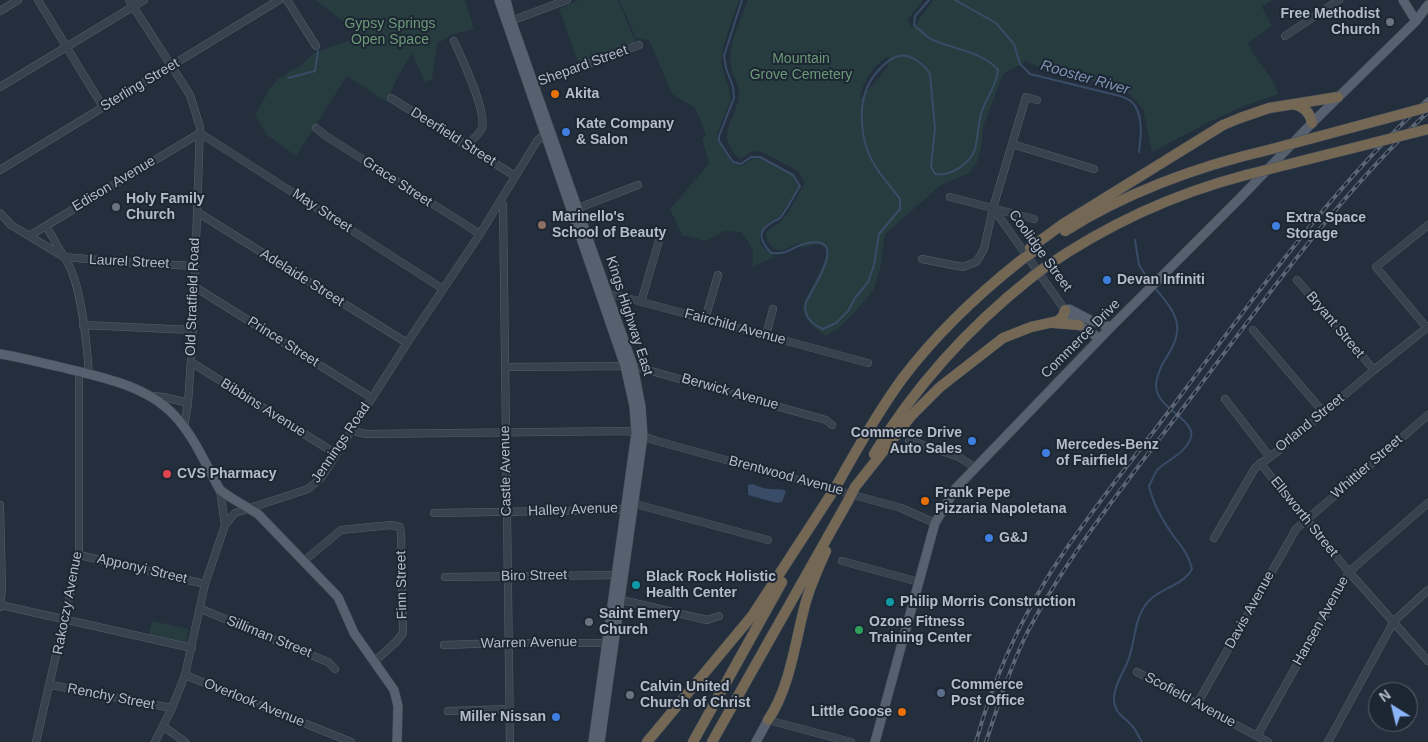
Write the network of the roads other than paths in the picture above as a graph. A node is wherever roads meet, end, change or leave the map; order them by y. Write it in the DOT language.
graph roads {
  1 [pos="18,0"];
  2 [pos="38,0"];
  3 [pos="144,0"];
  4 [pos="279,0"];
  5 [pos="287,0"];
  6 [pos="498,0"];
  7 [pos="506,0"];
  8 [pos="567,0"];
  9 [pos="1339,0"];
  10 [pos="1402,0"];
  11 [pos="132,3"];
  12 [pos="1428,4"];
  13 [pos="0,11"];
  14 [pos="1428,14"];
  15 [pos="1416,20"];
  16 [pos="508,22"];
  17 [pos="1285,36"];
  18 [pos="454,41"];
  19 [pos="639,45"];
  20 [pos="316,46"];
  21 [pos="67,47"];
  22 [pos="172,65"];
  23 [pos="531,86"];
  24 [pos="0,87"];
  25 [pos="1338,96"];
  26 [pos="391,98"];
  27 [pos="1036,100"];
  28 [pos="1288,104"];
  29 [pos="104,107"];
  30 [pos="1428,107"];
  31 [pos="1312,123"];
  32 [pos="316,128"];
  33 [pos="1428,129"];
  34 [pos="547,131"];
  35 [pos="200,134"];
  36 [pos="1012,144"];
  37 [pos="466,146"];
  38 [pos="1094,169"];
  39 [pos="0,170"];
  40 [pos="515,176"];
  41 [pos="638,185"];
  42 [pos="950,197"];
  43 [pos="500,202"];
  44 [pos="993,208"];
  45 [pos="574,210"];
  46 [pos="197,212"];
  47 [pos="0,213"];
  48 [pos="1034,219"];
  49 [pos="1428,225"];
  50 [pos="46,226"];
  51 [pos="480,234"];
  52 [pos="29,236"];
  53 [pos="660,237"];
  54 [pos="1031,250"];
  55 [pos="64,257"];
  56 [pos="922,259"];
  57 [pos="195,266"];
  58 [pos="718,275"];
  59 [pos="1297,280"];
  60 [pos="195,287"];
  61 [pos="444,289"];
  62 [pos="605,298"];
  63 [pos="642,302"];
  64 [pos="773,309"];
  65 [pos="1065,310"];
  66 [pos="705,319"];
  67 [pos="1048,323"];
  68 [pos="83,324"];
  69 [pos="1079,325"];
  70 [pos="1111,327"];
  71 [pos="1428,328"];
  72 [pos="193,330"];
  73 [pos="1253,330"];
  74 [pos="766,335"];
  75 [pos="1100,338"];
  76 [pos="407,343"];
  77 [pos="0,354"];
  78 [pos="191,362"];
  79 [pos="868,363"];
  80 [pos="629,366"];
  81 [pos="505,367"];
  82 [pos="1374,370"];
  83 [pos="79,372"];
  84 [pos="89,375"];
  85 [pos="151,396"];
  86 [pos="372,398"];
  87 [pos="1225,399"];
  88 [pos="188,403"];
  89 [pos="1324,413"];
  90 [pos="1428,415"];
  91 [pos="832,425"];
  92 [pos="184,427"];
  93 [pos="352,428"];
  94 [pos="505,432"];
  95 [pos="639,435"];
  96 [pos="909,440"];
  97 [pos="336,454"];
  98 [pos="1269,456"];
  99 [pos="1260,463"];
  100 [pos="974,468"];
  101 [pos="855,487"];
  102 [pos="220,490"];
  103 [pos="830,496"];
  104 [pos="848,501"];
  105 [pos="1428,503"];
  106 [pos="0,505"];
  107 [pos="629,507"];
  108 [pos="250,508"];
  109 [pos="506,511"];
  110 [pos="434,513"];
  111 [pos="1306,520"];
  112 [pos="935,523"];
  113 [pos="225,525"];
  114 [pos="1214,538"];
  115 [pos="768,540"];
  116 [pos="79,555"];
  117 [pos="304,561"];
  118 [pos="842,561"];
  119 [pos="1349,572"];
  120 [pos="620,575"];
  121 [pos="507,576"];
  122 [pos="445,578"];
  123 [pos="918,582"];
  124 [pos="205,584"];
  125 [pos="1428,590"];
  126 [pos="616,598"];
  127 [pos="0,605"];
  128 [pos="201,609"];
  129 [pos="719,616"];
  130 [pos="66,619"];
  131 [pos="1394,621"];
  132 [pos="610,642"];
  133 [pos="508,643"];
  134 [pos="444,645"];
  135 [pos="192,648"];
  136 [pos="375,661"];
  137 [pos="1428,661"];
  138 [pos="335,669"];
  139 [pos="1137,672"];
  140 [pos="185,676"];
  141 [pos="51,685"];
  142 [pos="1197,704"];
  143 [pos="172,708"];
  144 [pos="601,708"];
  145 [pos="509,709"];
  146 [pos="448,711"];
  147 [pos="768,720"];
  148 [pos="163,726"];
  149 [pos="1257,736"];
  150 [pos="36,742"];
  151 [pos="155,742"];
  152 [pos="185,742"];
  153 [pos="351,742"];
  154 [pos="397,742"];
  155 [pos="510,742"];
  156 [pos="592,742"];
  157 [pos="600,742"];
  158 [pos="647,742"];
  159 [pos="693,742"];
  160 [pos="712,742"];
  161 [pos="756,742"];
  162 [pos="851,742"];
  163 [pos="875,742"];
  164 [pos="1268,742"];
  165 [pos="1328,742"];
  1 -- 13 [label="street"];
  2 -- 21 [label="street"];
  3 -- 11 [label="street"];
  4 -- 22 [label="street, Sterling Street"];
  5 -- 20 [label="street"];
  6 -- 16 [label="main road, Kings Highway East"];
  7 -- 16 [label="main road, Kings Highway East"];
  8 -- 16 [label="street"];
  9 -- 17 [label="street"];
  10 -- 15 [label="main road"];
  11 -- 21 [label="street"];
  11 -- 22 [label="street, Old Stratfield Road"];
  12 -- 15 [label="main road, Commerce Drive"];
  14 -- 15 [label="main road, Commerce Drive"];
  15 -- 25 [label="main road, Commerce Drive"];
  16 -- 23 [label="main road, Kings Highway East"];
  18 -- 37 [label="street"];
  19 -- 23 [label="street, Shepard Street"];
  21 -- 24 [label="street"];
  21 -- 29 [label="street"];
  22 -- 29 [label="street, Sterling Street"];
  22 -- 35 [label="street, Old Stratfield Road"];
  23 -- 34 [label="main road, Kings Highway East"];
  25 -- 28 [label="highway"];
  25 -- 31 [label="main road, Commerce Drive"];
  26 -- 37 [label="street, Deerfield Street"];
  27 -- 36 [label="street"];
  28 -- 31 [label="highway"];
  28 -- 54 [label="highway"];
  29 -- 39 [label="street, Sterling Street"];
  30 -- 54 [label="highway, bridge"];
  31 -- 70 [label="main road, Commerce Drive"];
  32 -- 51 [label="street, Grace Street"];
  33 -- 101 [label="highway, bridge"];
  34 -- 40 [label="street, Jennings Road"];
  34 -- 45 [label="main road, Kings Highway East"];
  35 -- 46 [label="street, Old Stratfield Road"];
  35 -- 50 [label="street, Edison Avenue"];
  35 -- 61 [label="street, May Street"];
  36 -- 38 [label="street"];
  36 -- 44 [label="street"];
  37 -- 40 [label="street, Deerfield Street"];
  40 -- 43 [label="street, Jennings Road"];
  41 -- 45 [label="street"];
  42 -- 44 [label="street"];
  43 -- 51 [label="street, Jennings Road"];
  43 -- 81 [label="street, Castle Avenue"];
  44 -- 48 [label="street"];
  44 -- 56 [label="street"];
  44 -- 65 [label="street, Coolidge Street"];
  45 -- 62 [label="main road, Kings Highway East"];
  46 -- 57 [label="street, Old Stratfield Road"];
  46 -- 76 [label="street, Adelaide Street"];
  47 -- 52 [label="street"];
  49 -- 71 [label="street"];
  50 -- 52 [label="street, Edison Avenue"];
  50 -- 55 [label="street"];
  51 -- 61 [label="street, Jennings Road"];
  52 -- 55 [label="street"];
  53 -- 63 [label="street"];
  54 -- 103 [label="highway, bridge"];
  55 -- 57 [label="street, Laurel Street"];
  55 -- 68 [label="street"];
  57 -- 60 [label="street, Old Stratfield Road"];
  58 -- 66 [label="street"];
  59 -- 82 [label="street, Bryant Street"];
  60 -- 72 [label="street, Old Stratfield Road"];
  60 -- 86 [label="street, Prince Street"];
  61 -- 76 [label="street, Jennings Road"];
  62 -- 63 [label="street, Fairchild Avenue"];
  62 -- 80 [label="main road, Kings Highway East"];
  63 -- 66 [label="street, Fairchild Avenue"];
  64 -- 74 [label="street"];
  65 -- 67 [label="highway"];
  65 -- 69 [label="main road, Coolidge Street"];
  65 -- 70 [label="main road, Coolidge Street"];
  66 -- 74 [label="street, Fairchild Avenue"];
  67 -- 69 [label="highway"];
  67 -- 101 [label="highway"];
  68 -- 72 [label="street"];
  68 -- 84 [label="street"];
  69 -- 75 [label="main road, Coolidge Street"];
  70 -- 75 [label="main road, Commerce Drive"];
  71 -- 82 [label="street, Orland Street"];
  72 -- 78 [label="street, Old Stratfield Road"];
  73 -- 89 [label="street"];
  74 -- 79 [label="street, Fairchild Avenue"];
  75 -- 100 [label="main road, Commerce Drive"];
  76 -- 86 [label="street, Jennings Road"];
  77 -- 83 [label="main road"];
  78 -- 88 [label="street, Old Stratfield Road"];
  78 -- 97 [label="street, Bibbins Avenue"];
  80 -- 81 [label="street, Berwick Avenue"];
  80 -- 91 [label="street, Berwick Avenue"];
  80 -- 95 [label="main road, Kings Highway East"];
  81 -- 94 [label="street, Castle Avenue"];
  82 -- 89 [label="street, Orland Street"];
  83 -- 84 [label="main road"];
  83 -- 116 [label="street, Rakoczy Avenue"];
  84 -- 85 [label="main road"];
  85 -- 88 [label="street"];
  85 -- 92 [label="main road"];
  86 -- 93 [label="street, Jennings Road"];
  87 -- 98 [label="street"];
  88 -- 92 [label="street, Old Stratfield Road"];
  89 -- 98 [label="street, Orland Street"];
  90 -- 111 [label="street, Whittier Street"];
  92 -- 102 [label="main road"];
  93 -- 94 [label="street, Brentwood Avenue"];
  93 -- 97 [label="street, Jennings Road"];
  94 -- 95 [label="street, Brentwood Avenue"];
  94 -- 109 [label="street, Castle Avenue"];
  95 -- 107 [label="main road, Kings Highway East"];
  95 -- 112 [label="street, Brentwood Avenue"];
  96 -- 100 [label="street"];
  97 -- 108 [label="street, Jennings Road"];
  98 -- 99 [label="street, Orland Street"];
  99 -- 111 [label="street, Ellsworth Street"];
  99 -- 114 [label="street, Orland Street"];
  100 -- 112 [label="main road, Commerce Drive"];
  101 -- 104 [label="highway, bridge"];
  102 -- 108 [label="main road"];
  102 -- 113 [label="street"];
  103 -- 158 [label="highway"];
  103 -- 159 [label="highway"];
  104 -- 147 [label="highway"];
  104 -- 160 [label="highway"];
  105 -- 119 [label="street, Hansen Avenue"];
  106 -- 127 [label="street"];
  107 -- 109 [label="street, Halley Avenue"];
  107 -- 115 [label="street, Halley Avenue"];
  107 -- 120 [label="main road, Kings Highway East"];
  108 -- 113 [label="street, Jennings Road"];
  108 -- 117 [label="main road"];
  109 -- 110 [label="street, Halley Avenue"];
  109 -- 121 [label="street, Castle Avenue"];
  111 -- 119 [label="street, Ellsworth Street"];
  111 -- 142 [label="street, Davis Avenue"];
  112 -- 123 [label="main road, Commerce Drive"];
  113 -- 124 [label="street"];
  116 -- 124 [label="street, Apponyi Street"];
  116 -- 130 [label="street, Rakoczy Avenue"];
  117 -- 136 [label="main road"];
  117 -- 136 [label="street, Finn Street"];
  118 -- 123 [label="street"];
  119 -- 131 [label="street, Ellsworth Street"];
  119 -- 149 [label="street, Hansen Avenue"];
  120 -- 121 [label="street, Biro Street"];
  120 -- 126 [label="main road, Kings Highway East"];
  121 -- 122 [label="street, Biro Street"];
  121 -- 133 [label="street, Castle Avenue"];
  123 -- 163 [label="main road, Commerce Drive"];
  124 -- 128 [label="street"];
  125 -- 131 [label="street"];
  126 -- 129 [label="street"];
  126 -- 132 [label="main road, Kings Highway East"];
  127 -- 130 [label="street"];
  128 -- 135 [label="street"];
  128 -- 138 [label="street, Silliman Street"];
  130 -- 135 [label="street"];
  130 -- 141 [label="street, Rakoczy Avenue"];
  131 -- 137 [label="street, Ellsworth Street"];
  131 -- 165 [label="street"];
  132 -- 133 [label="street, Warren Avenue"];
  132 -- 144 [label="main road, Kings Highway East"];
  133 -- 134 [label="street, Warren Avenue"];
  133 -- 145 [label="street, Castle Avenue"];
  135 -- 140 [label="street"];
  136 -- 154 [label="main road"];
  139 -- 142 [label="street, Scofield Avenue"];
  140 -- 143 [label="street"];
  140 -- 153 [label="street, Overlook Avenue"];
  141 -- 143 [label="street, Renchy Street"];
  141 -- 150 [label="street, Rakoczy Avenue"];
  142 -- 149 [label="street, Scofield Avenue"];
  143 -- 148 [label="street"];
  144 -- 156 [label="main road, Kings Highway East"];
  144 -- 157 [label="main road, Kings Highway East"];
  145 -- 146 [label="street"];
  145 -- 155 [label="street, Castle Avenue"];
  147 -- 161 [label="main road"];
  147 -- 162 [label="street"];
  148 -- 151 [label="street"];
  148 -- 152 [label="street"];
  149 -- 164 [label="street, Scofield Avenue"];
}
